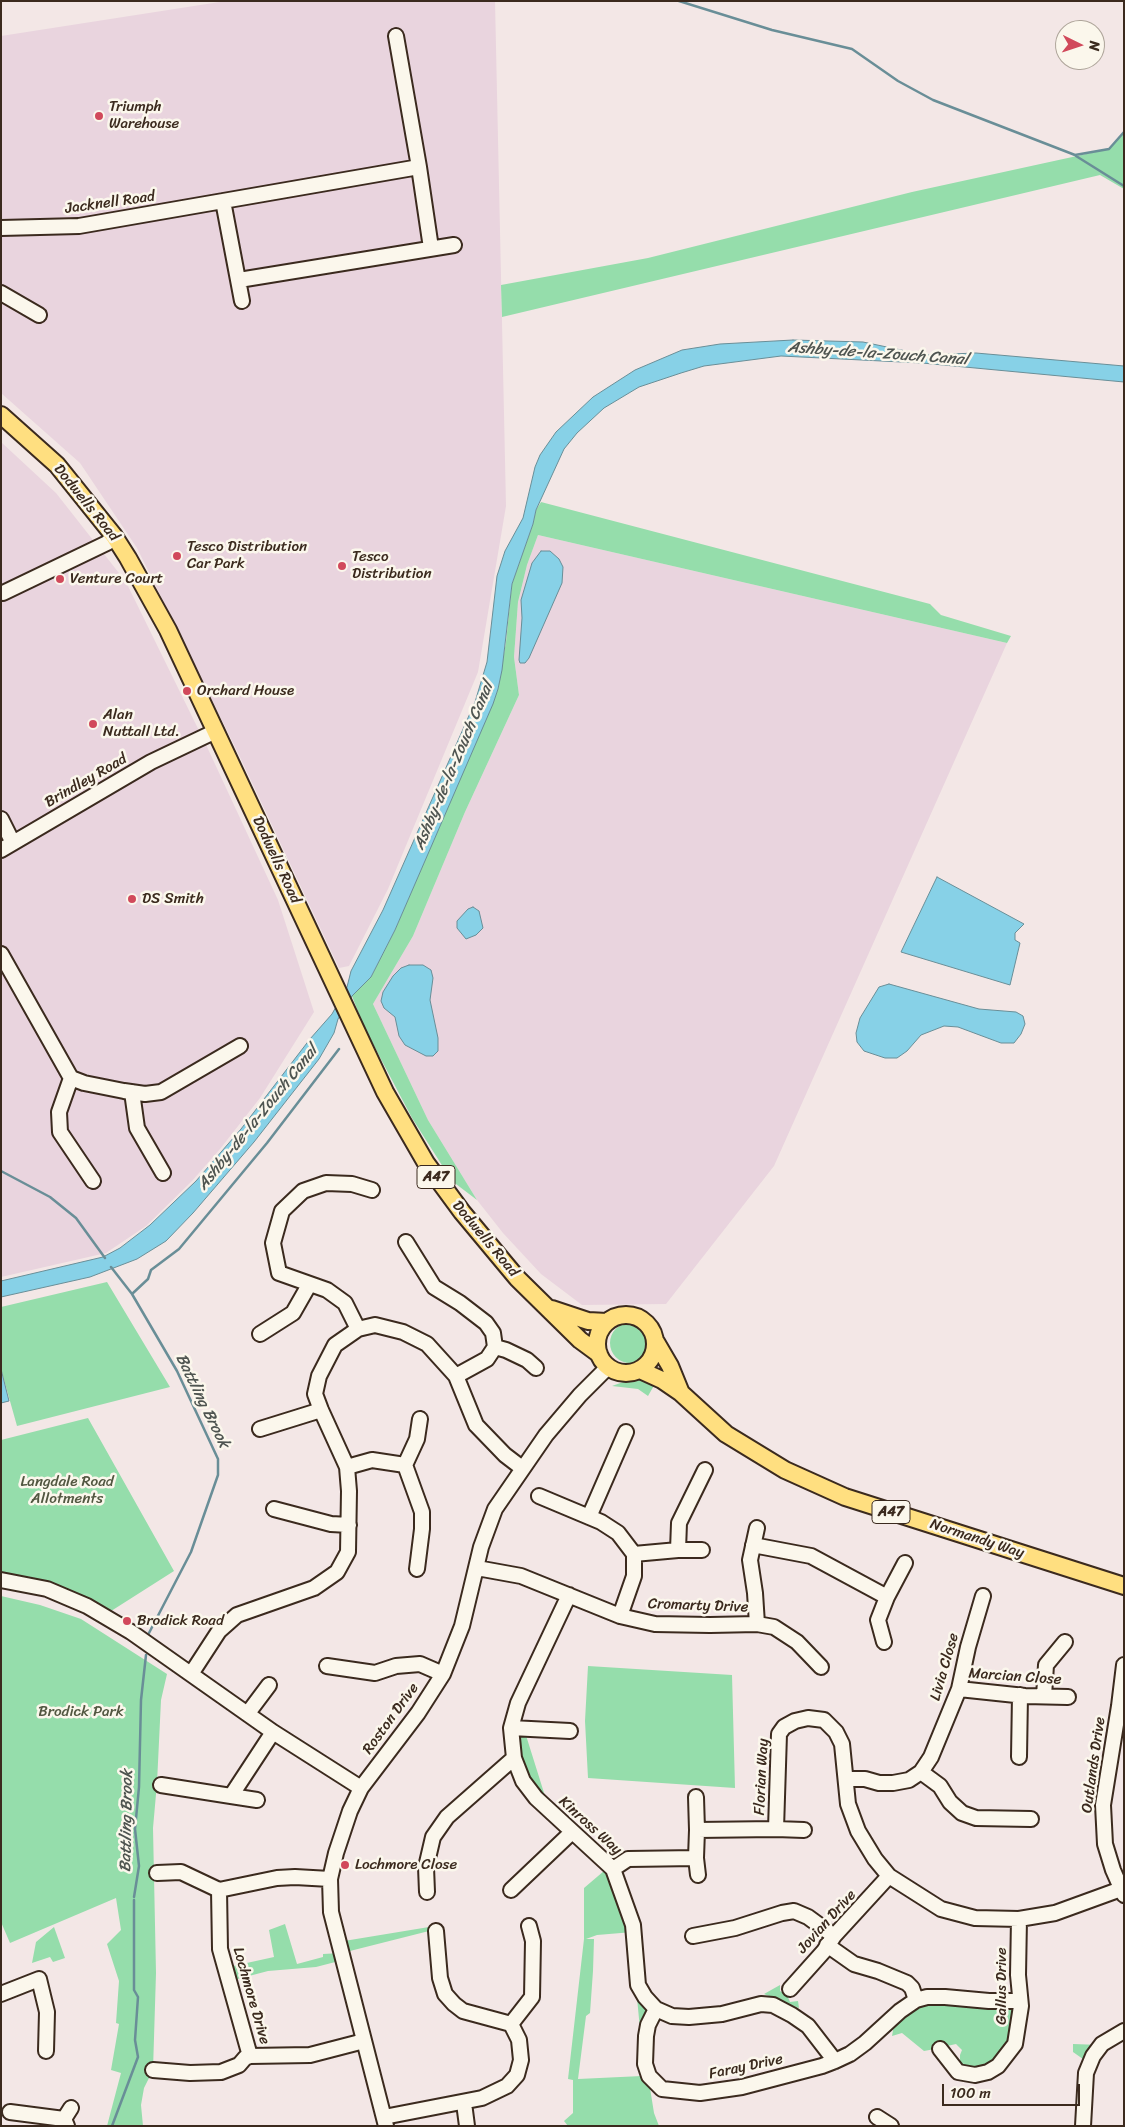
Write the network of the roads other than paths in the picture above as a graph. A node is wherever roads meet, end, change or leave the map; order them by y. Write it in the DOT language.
graph roads {
  1 [pos="396,36"];
  2 [pos="420,166"];
  3 [pos="223,201"];
  4 [pos="1,228"];
  5 [pos="454,245"];
  6 [pos="432,248"];
  7 [pos="239,280"];
  8 [pos="1,293"];
  9 [pos="242,301"];
  10 [pos="39,315"];
  11 [pos="1,415"];
  12 [pos="114,536"];
  13 [pos="3,593"];
  14 [pos="216,731"];
  15 [pos="1,819"];
  16 [pos="7,847"];
  17 [pos="1,954"];
  18 [pos="240,1046"];
  19 [pos="70,1078"];
  20 [pos="132,1092"];
  21 [pos="163,1173"];
  22 [pos="93,1181"];
  23 [pos="372,1190"];
  24 [pos="406,1242"];
  25 [pos="309,1285"];
  26 [pos="548,1307"];
  27 [pos="607,1322"];
  28 [pos="358,1328"];
  29 [pos="260,1334"];
  30 [pos="656,1342"];
  31 [pos="495,1347"];
  32 [pos="604,1360"];
  33 [pos="536,1368"];
  34 [pos="640,1370"];
  35 [pos="456,1376"];
  36 [pos="682,1393"];
  37 [pos="321,1410"];
  38 [pos="420,1419"];
  39 [pos="260,1429"];
  40 [pos="626,1432"];
  41 [pos="405,1465"];
  42 [pos="347,1467"];
  43 [pos="522,1468"];
  44 [pos="705,1470"];
  45 [pos="539,1496"];
  46 [pos="274,1509"];
  47 [pos="589,1517"];
  48 [pos="349,1525"];
  49 [pos="757,1528"];
  50 [pos="753,1545"];
  51 [pos="678,1550"];
  52 [pos="702,1550"];
  53 [pos="634,1554"];
  54 [pos="905,1563"];
  55 [pos="476,1568"];
  56 [pos="417,1570"];
  57 [pos="1,1580"];
  58 [pos="1124,1586"];
  59 [pos="569,1595"];
  60 [pos="983,1596"];
  61 [pos="888,1597"];
  62 [pos="620,1616"];
  63 [pos="756,1624"];
  64 [pos="884,1642"];
  65 [pos="1065,1642"];
  66 [pos="1124,1665"];
  67 [pos="327,1666"];
  68 [pos="821,1667"];
  69 [pos="191,1674"];
  70 [pos="443,1674"];
  71 [pos="269,1685"];
  72 [pos="959,1689"];
  73 [pos="1020,1695"];
  74 [pos="1044,1696"];
  75 [pos="1068,1697"];
  76 [pos="248,1713"];
  77 [pos="511,1728"];
  78 [pos="570,1731"];
  79 [pos="273,1732"];
  80 [pos="1118,1750"];
  81 [pos="1019,1757"];
  82 [pos="514,1758"];
  83 [pos="921,1772"];
  84 [pos="846,1779"];
  85 [pos="161,1785"];
  86 [pos="361,1788"];
  87 [pos="231,1796"];
  88 [pos="696,1797"];
  89 [pos="257,1800"];
  90 [pos="1031,1819"];
  91 [pos="776,1829"];
  92 [pos="697,1830"];
  93 [pos="804,1830"];
  94 [pos="572,1832"];
  95 [pos="696,1858"];
  96 [pos="613,1869"];
  97 [pos="157,1872"];
  98 [pos="698,1876"];
  99 [pos="889,1876"];
  100 [pos="330,1879"];
  101 [pos="219,1890"];
  102 [pos="511,1890"];
  103 [pos="427,1892"];
  104 [pos="1122,1892"];
  105 [pos="702,1919"];
  106 [pos="1018,1919"];
  107 [pos="529,1926"];
  108 [pos="436,1931"];
  109 [pos="830,1941"];
  110 [pos="790,1989"];
  111 [pos="1,1994"];
  112 [pos="916,2000"];
  113 [pos="1020,2001"];
  114 [pos="656,2009"];
  115 [pos="511,2024"];
  116 [pos="1124,2031"];
  117 [pos="364,2041"];
  118 [pos="940,2049"];
  119 [pos="46,2051"];
  120 [pos="250,2056"];
  121 [pos="835,2061"];
  122 [pos="153,2070"];
  123 [pos="464,2103"];
  124 [pos="10,2112"];
  125 [pos="37,2116"];
  126 [pos="877,2117"];
  127 [pos="67,2118"];
  128 [pos="385,2121"];
  129 [pos="467,2126"];
  130 [pos="891,2126"];
  131 [pos="1083,2126"];
  1 -- 2 [label="street"];
  2 -- 3 [label="street, Jacknell Road"];
  2 -- 6 [label="street"];
  3 -- 4 [label="street, Jacknell Road"];
  3 -- 7 [label="street"];
  5 -- 6 [label="street"];
  6 -- 7 [label="street"];
  7 -- 9 [label="street"];
  8 -- 10 [label="street"];
  11 -- 12 [label="main road, Dodwells Road / A47"];
  12 -- 13 [label="street"];
  12 -- 14 [label="main road, Dodwells Road / A47"];
  14 -- 16 [label="street, Brindley Road"];
  14 -- 26 [label="main road, Dodwells Road / A47"];
  15 -- 16 [label="street"];
  17 -- 19 [label="street"];
  18 -- 20 [label="street"];
  19 -- 20 [label="street"];
  19 -- 22 [label="street"];
  20 -- 21 [label="street"];
  23 -- 25 [label="street"];
  24 -- 31 [label="street"];
  25 -- 28 [label="street"];
  25 -- 29 [label="street"];
  26 -- 27 [label="main road, Dodwells Road / A47"];
  26 -- 32 [label="main road, Dodwells Road / A47"];
  27 -- 30 [label="main road"];
  27 -- 32 [label="main road"];
  28 -- 35 [label="street"];
  28 -- 37 [label="street"];
  30 -- 34 [label="main road"];
  30 -- 36 [label="main road, Normandy Way / A47"];
  31 -- 33 [label="street"];
  31 -- 35 [label="street"];
  32 -- 34 [label="main road"];
  32 -- 43 [label="street, Roston Drive"];
  34 -- 36 [label="main road, Normandy Way / A47"];
  35 -- 43 [label="street"];
  36 -- 58 [label="main road, Normandy Way / A47"];
  37 -- 39 [label="street"];
  37 -- 42 [label="street"];
  38 -- 41 [label="street"];
  40 -- 47 [label="street"];
  41 -- 42 [label="street"];
  41 -- 56 [label="street"];
  42 -- 48 [label="street"];
  43 -- 55 [label="street, Roston Drive"];
  44 -- 51 [label="street"];
  45 -- 47 [label="street"];
  46 -- 48 [label="street"];
  47 -- 53 [label="street"];
  48 -- 69 [label="street"];
  49 -- 50 [label="street"];
  50 -- 61 [label="street"];
  50 -- 63 [label="street"];
  51 -- 52 [label="street"];
  51 -- 53 [label="street"];
  53 -- 62 [label="street"];
  54 -- 61 [label="street"];
  55 -- 59 [label="street, Cromarty Drive"];
  55 -- 70 [label="street, Roston Drive"];
  57 -- 69 [label="street"];
  59 -- 62 [label="street, Cromarty Drive"];
  59 -- 77 [label="street, Kinross Way"];
  60 -- 72 [label="street, Livia Close"];
  61 -- 64 [label="street"];
  62 -- 63 [label="street, Cromarty Drive"];
  63 -- 68 [label="street, Cromarty Drive"];
  65 -- 74 [label="street"];
  66 -- 80 [label="street, Outlands Drive"];
  67 -- 70 [label="street"];
  69 -- 76 [label="street"];
  70 -- 86 [label="street, Roston Drive"];
  71 -- 76 [label="street"];
  72 -- 73 [label="street, Marcian Close"];
  72 -- 83 [label="street, Livia Close"];
  73 -- 74 [label="street, Marcian Close"];
  73 -- 81 [label="street"];
  74 -- 75 [label="street, Marcian Close"];
  76 -- 79 [label="street"];
  77 -- 78 [label="street"];
  77 -- 82 [label="street, Kinross Way"];
  79 -- 86 [label="street"];
  79 -- 87 [label="street"];
  80 -- 104 [label="street, Outlands Drive"];
  82 -- 94 [label="street, Kinross Way"];
  82 -- 103 [label="street"];
  83 -- 84 [label="street"];
  83 -- 90 [label="street"];
  84 -- 91 [label="street, Florian Way"];
  84 -- 99 [label="street, Florian Way"];
  85 -- 87 [label="street"];
  86 -- 100 [label="street, Roston Drive"];
  87 -- 89 [label="street"];
  88 -- 92 [label="street"];
  91 -- 92 [label="street, Florian Way"];
  91 -- 93 [label="street"];
  92 -- 95 [label="street"];
  94 -- 96 [label="street, Kinross Way"];
  94 -- 102 [label="street"];
  95 -- 96 [label="street"];
  95 -- 98 [label="street"];
  96 -- 114 [label="street, Kinross Way"];
  97 -- 101 [label="street"];
  99 -- 106 [label="street, Florian Way"];
  99 -- 109 [label="street, Jovian Drive"];
  100 -- 101 [label="street"];
  100 -- 117 [label="street, Roston Drive"];
  101 -- 120 [label="street, Lochmore Drive"];
  104 -- 106 [label="street, Florian Way"];
  105 -- 109 [label="street"];
  106 -- 113 [label="street, Gallus Drive"];
  107 -- 115 [label="street"];
  108 -- 115 [label="street"];
  109 -- 110 [label="street, Jovian Drive"];
  109 -- 112 [label="street"];
  111 -- 119 [label="street"];
  112 -- 113 [label="street"];
  112 -- 121 [label="street, Faray Drive"];
  113 -- 118 [label="street, Gallus Drive"];
  114 -- 121 [label="street"];
  114 -- 121 [label="street, Faray Drive"];
  115 -- 123 [label="street"];
  116 -- 131 [label="street"];
  117 -- 120 [label="street, Lochmore Drive"];
  117 -- 128 [label="street, Roston Drive"];
  120 -- 122 [label="street"];
  123 -- 128 [label="street"];
  123 -- 129 [label="street"];
  124 -- 125 [label="street"];
  125 -- 127 [label="street"];
  126 -- 130 [label="street"];
}
